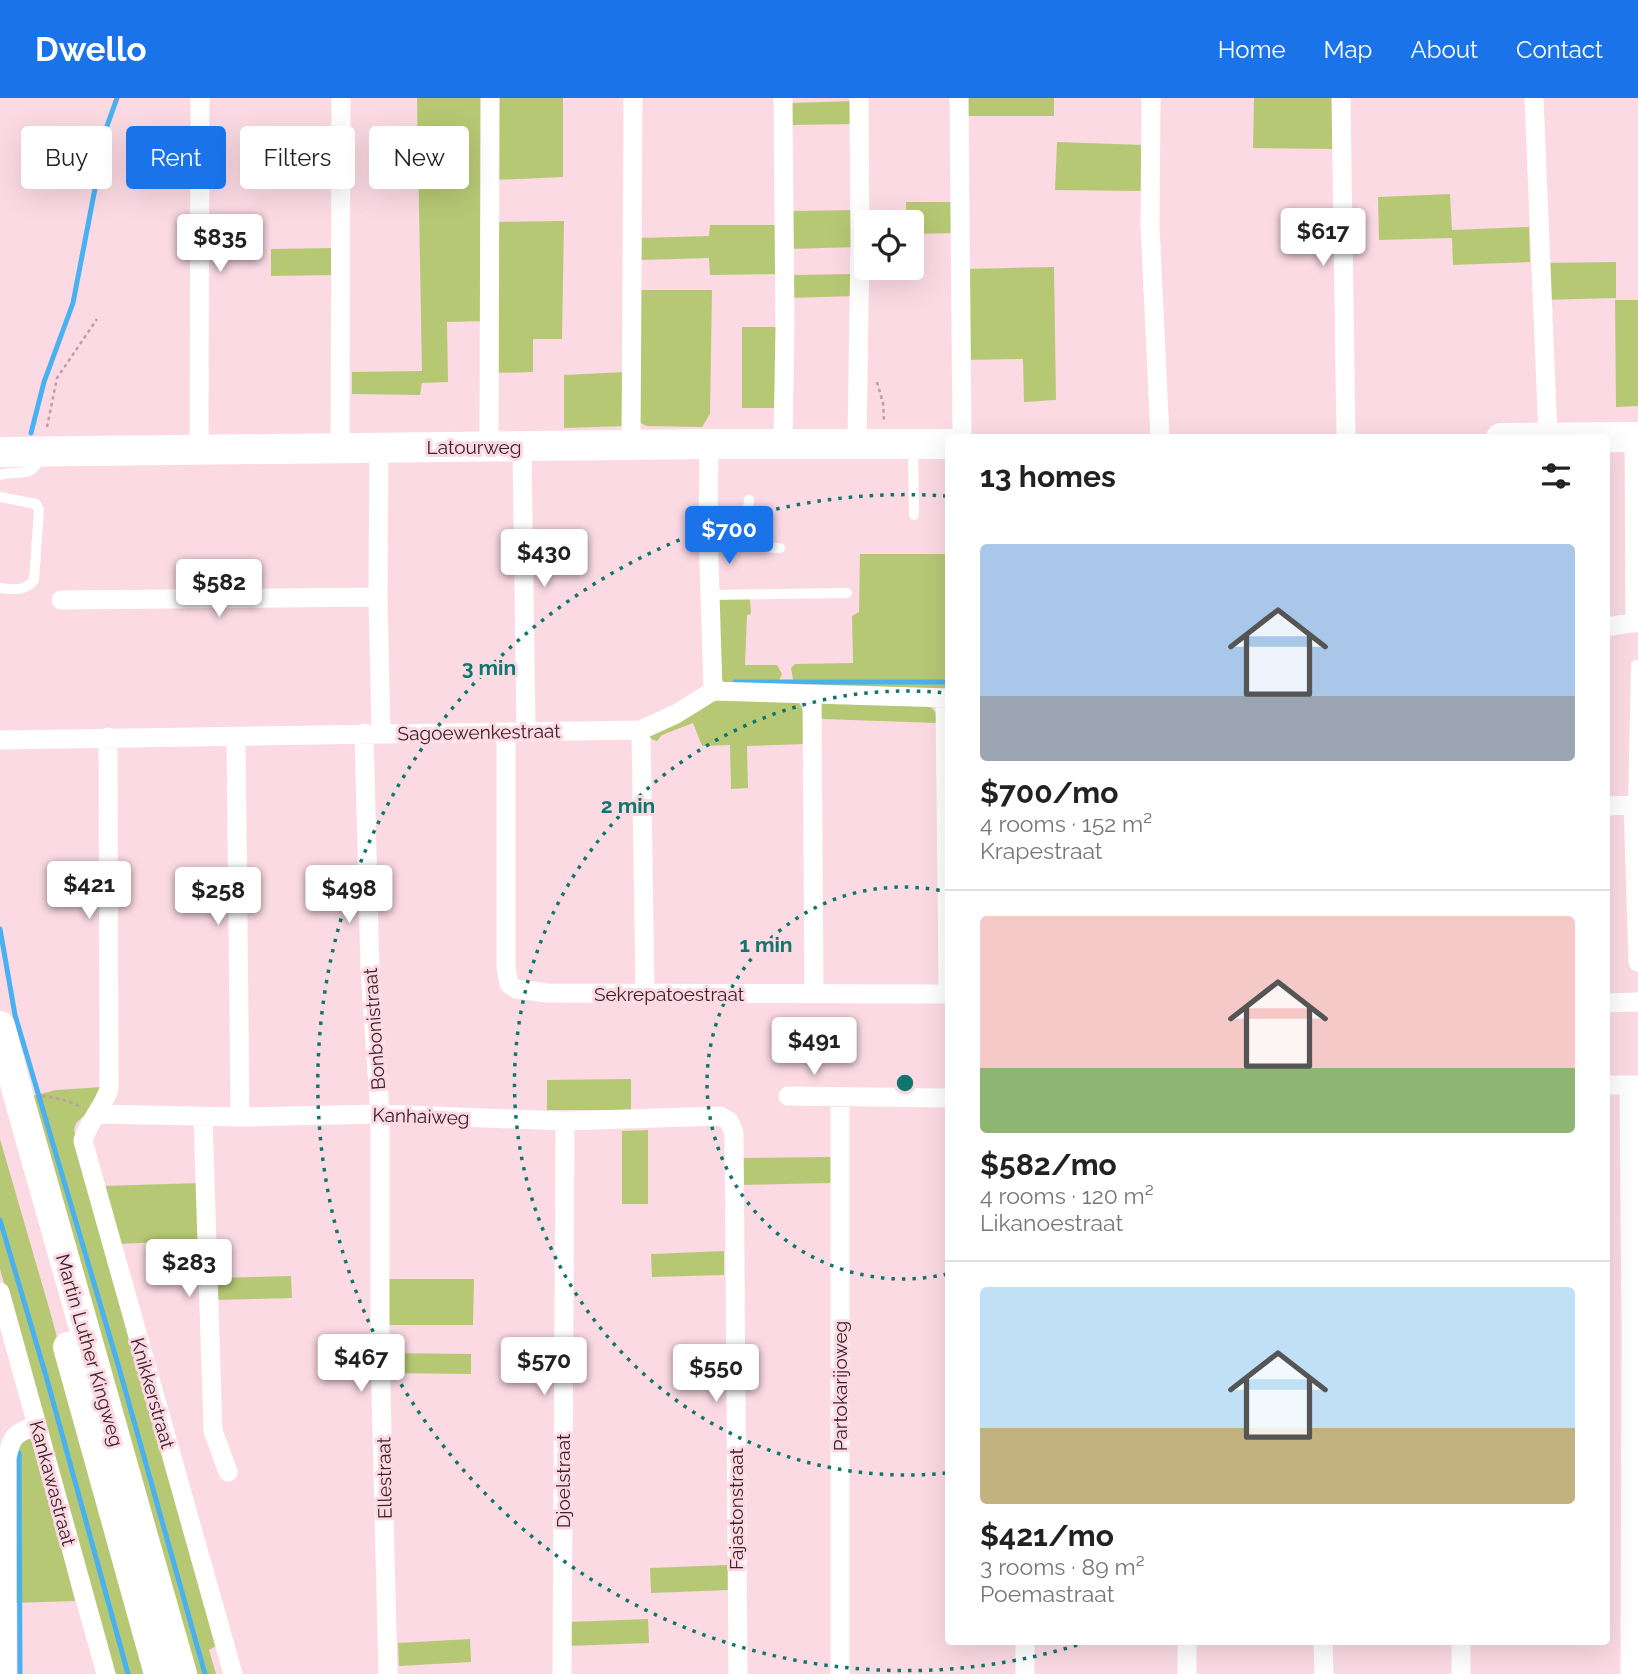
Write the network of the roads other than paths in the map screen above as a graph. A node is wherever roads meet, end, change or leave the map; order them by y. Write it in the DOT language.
graph roads {
  1 [pos="200,98"];
  2 [pos="341,98"];
  3 [pos="490,98"];
  4 [pos="633,98"];
  5 [pos="783,98"];
  6 [pos="859,98"];
  7 [pos="959,98"];
  8 [pos="1151,98"];
  9 [pos="1341,98"];
  10 [pos="1534,98"];
  11 [pos="962,434"];
  12 [pos="1160,434"];
  13 [pos="1346,434"];
  14 [pos="1548,434"];
  15 [pos="1610,437"];
  16 [pos="1636,437"];
  17 [pos="709,444"];
  18 [pos="783,444"];
  19 [pos="885,444"];
  20 [pos="945,444"];
  21 [pos="631,445"];
  22 [pos="340,447"];
  23 [pos="379,447"];
  24 [pos="489,447"];
  25 [pos="522,447"];
  26 [pos="200,451"];
  27 [pos="0,452"];
  28 [pos="44,452"];
  29 [pos="0,475"];
  30 [pos="0,497"];
  31 [pos="749,500"];
  32 [pos="914,515"];
  33 [pos="708,530"];
  34 [pos="746,530"];
  35 [pos="779,548"];
  36 [pos="0,588"];
  37 [pos="846,593"];
  38 [pos="710,595"];
  39 [pos="377,597"];
  40 [pos="61,600"];
  41 [pos="1637,623"];
  42 [pos="1610,626"];
  43 [pos="1636,665"];
  44 [pos="713,691"];
  45 [pos="812,695"];
  46 [pos="945,698"];
  47 [pos="641,730"];
  48 [pos="526,731"];
  49 [pos="372,733"];
  50 [pos="506,733"];
  51 [pos="236,736"];
  52 [pos="108,737"];
  53 [pos="0,740"];
  54 [pos="1636,805"];
  55 [pos="1610,807"];
  56 [pos="1638,962"];
  57 [pos="645,994"];
  58 [pos="814,994"];
  59 [pos="945,994"];
  60 [pos="1638,1002"];
  61 [pos="1610,1003"];
  62 [pos="0,1026"];
  63 [pos="1610,1085"];
  64 [pos="1633,1085"];
  65 [pos="788,1096"];
  66 [pos="840,1097"];
  67 [pos="945,1098"];
  68 [pos="0,1104"];
  69 [pos="98,1114"];
  70 [pos="380,1114"];
  71 [pos="203,1116"];
  72 [pos="240,1117"];
  73 [pos="565,1121"];
  74 [pos="734,1133"];
  75 [pos="0,1292"];
  76 [pos="37,1425"];
  77 [pos="228,1472"];
  78 [pos="3,1476"];
  79 [pos="1024,1645"];
  80 [pos="1187,1645"];
  81 [pos="1323,1645"];
  82 [pos="1461,1645"];
  83 [pos="7,1674"];
  84 [pos="106,1674"];
  85 [pos="159,1674"];
  86 [pos="182,1674"];
  87 [pos="233,1674"];
  88 [pos="388,1674"];
  89 [pos="562,1674"];
  90 [pos="738,1674"];
  91 [pos="840,1674"];
  92 [pos="1025,1674"];
  93 [pos="1187,1674"];
  94 [pos="1324,1674"];
  95 [pos="1461,1674"];
  96 [pos="1630,1674"];
  1 -- 26 [label="street"];
  2 -- 22 [label="street"];
  3 -- 24 [label="street"];
  4 -- 21 [label="street"];
  5 -- 18 [label="street"];
  6 -- 19 [label="street"];
  7 -- 11 [label="street"];
  8 -- 12 [label="street"];
  9 -- 13 [label="street"];
  10 -- 14 [label="street"];
  15 -- 16 [label="main road"];
  16 -- 41 [label="street"];
  17 -- 18 [label="main road, Latourweg"];
  17 -- 21 [label="main road, Latourweg"];
  17 -- 33 [label="street"];
  18 -- 19 [label="main road, Latourweg"];
  19 -- 20 [label="main road, Latourweg"];
  19 -- 32 [label="lane"];
  21 -- 25 [label="main road, Latourweg"];
  22 -- 23 [label="main road, Latourweg"];
  22 -- 26 [label="main road, Latourweg"];
  23 -- 24 [label="main road, Latourweg"];
  23 -- 39 [label="street, Bonbonistraat"];
  24 -- 25 [label="main road, Latourweg"];
  25 -- 48 [label="street"];
  26 -- 28 [label="main road, Latourweg"];
  27 -- 28 [label="main road, Latourweg"];
  28 -- 29 [label="lane"];
  30 -- 36 [label="lane"];
  31 -- 34 [label="lane"];
  33 -- 34 [label="lane"];
  33 -- 38 [label="street"];
  34 -- 35 [label="lane"];
  37 -- 38 [label="lane"];
  38 -- 44 [label="street"];
  39 -- 40 [label="street"];
  39 -- 49 [label="street, Bonbonistraat"];
  41 -- 42 [label="street"];
  43 -- 54 [label="lane"];
  44 -- 45 [label="street"];
  44 -- 47 [label="street, Sagoewenkestraat"];
  45 -- 46 [label="street"];
  45 -- 58 [label="street"];
  47 -- 48 [label="street, Sagoewenkestraat"];
  47 -- 57 [label="street"];
  48 -- 50 [label="street, Sagoewenkestraat"];
  49 -- 50 [label="street, Sagoewenkestraat"];
  49 -- 51 [label="street, Sagoewenkestraat"];
  49 -- 70 [label="street, Bonbonistraat"];
  50 -- 57 [label="street, Sekrepatoestraat"];
  51 -- 52 [label="street, Sagoewenkestraat"];
  51 -- 72 [label="street"];
  52 -- 53 [label="street, Sagoewenkestraat"];
  52 -- 69 [label="street, Knikkerstraat"];
  54 -- 55 [label="street"];
  54 -- 56 [label="street"];
  57 -- 58 [label="street, Sekrepatoestraat"];
  58 -- 59 [label="street, Sekrepatoestraat"];
  60 -- 61 [label="street"];
  62 -- 86 [label="main road, Martin Luther Kingweg"];
  63 -- 64 [label="street"];
  64 -- 96 [label="street"];
  65 -- 66 [label="street"];
  66 -- 67 [label="street"];
  66 -- 91 [label="street, Partokarijoweg"];
  68 -- 85 [label="main road, Martin Luther Kingweg"];
  69 -- 71 [label="street, Kanhaiweg"];
  69 -- 87 [label="street, Knikkerstraat"];
  70 -- 72 [label="street, Kanhaiweg"];
  70 -- 73 [label="street, Kanhaiweg"];
  70 -- 88 [label="street, Ellestraat"];
  71 -- 72 [label="street, Kanhaiweg"];
  71 -- 77 [label="street"];
  73 -- 74 [label="street, Kanhaiweg"];
  73 -- 89 [label="street, Djoelstraat"];
  74 -- 90 [label="street, Fajastonstraat"];
  75 -- 76 [label="street, Kankawastraat"];
  76 -- 78 [label="street"];
  76 -- 84 [label="street, Kankawastraat"];
  78 -- 83 [label="street"];
  79 -- 92 [label="street"];
  80 -- 93 [label="street"];
  81 -- 94 [label="street"];
  82 -- 95 [label="street"];
}
